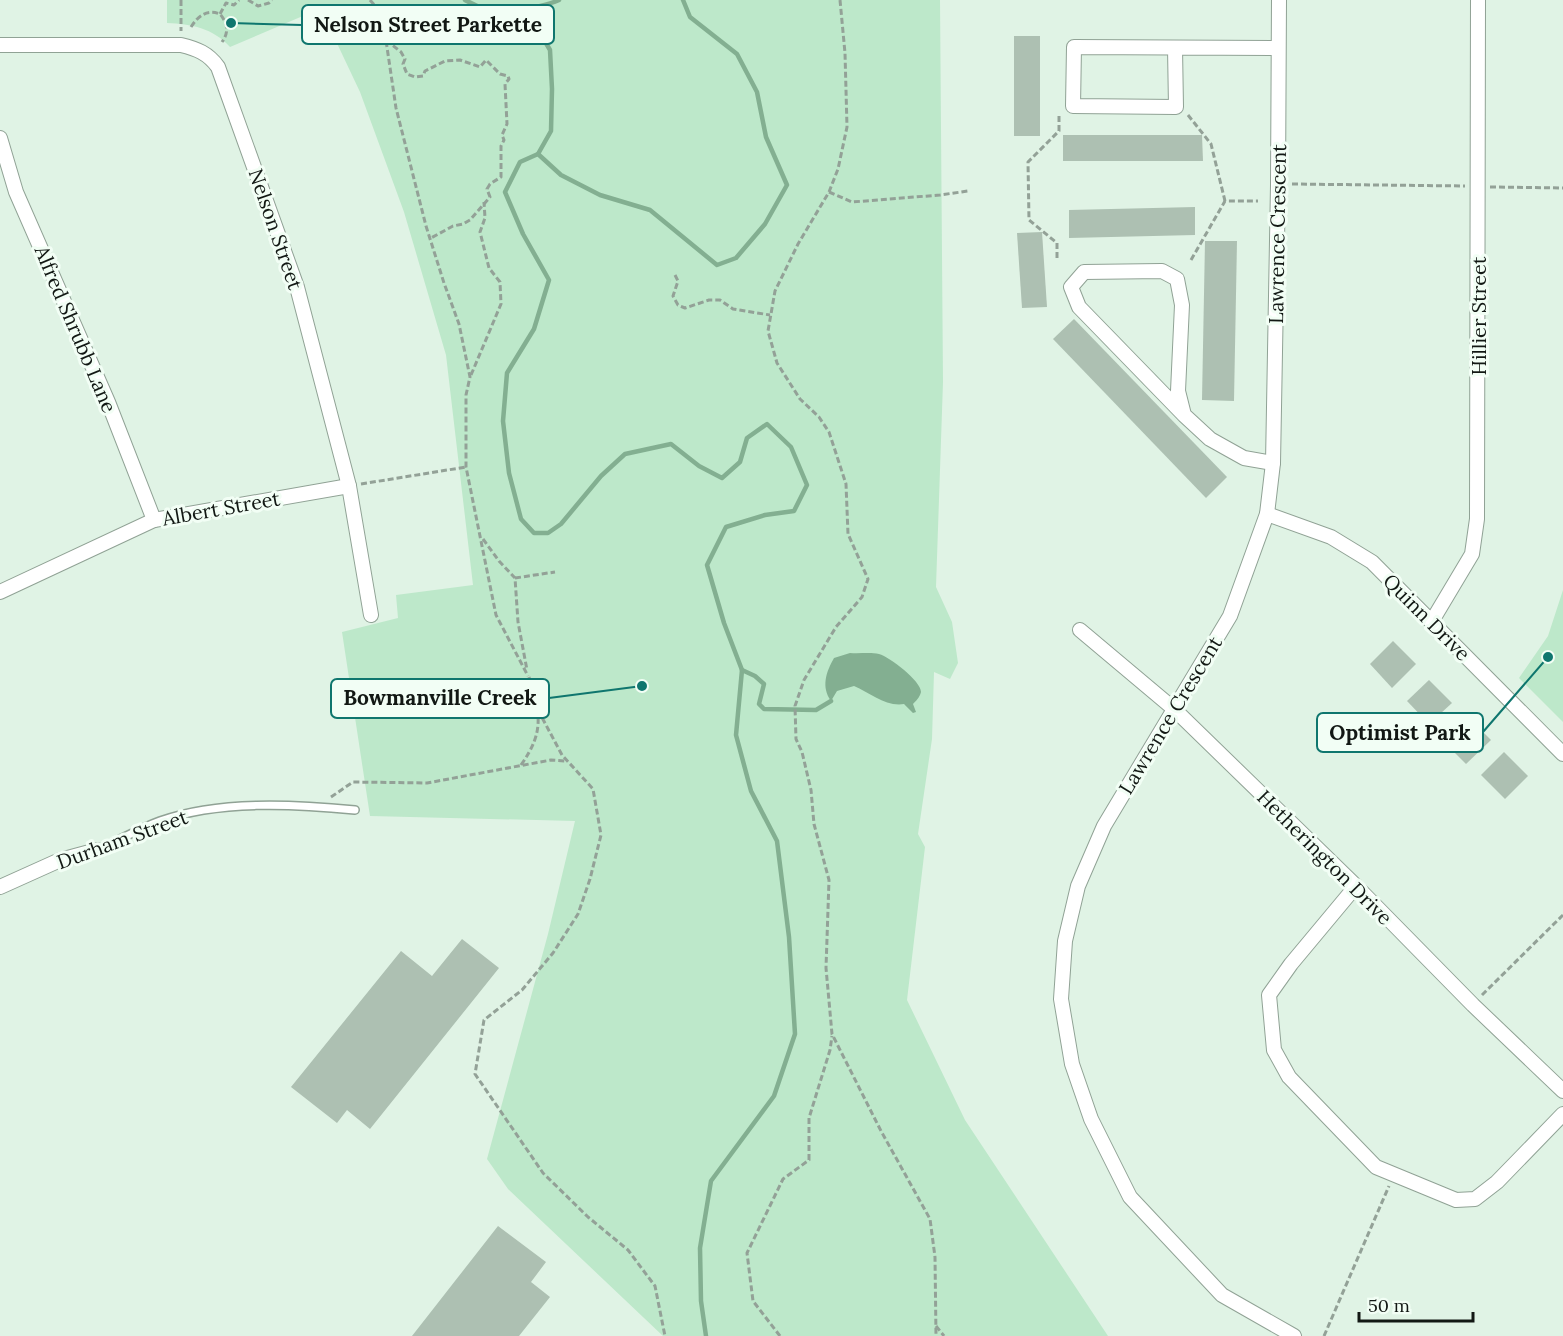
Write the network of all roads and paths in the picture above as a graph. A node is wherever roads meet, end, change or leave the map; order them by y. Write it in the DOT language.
graph roads {
  1 [pos="181,0"];
  2 [pos="222,0"];
  3 [pos="239,0"];
  4 [pos="248,0"];
  5 [pos="272,0"];
  6 [pos="370,0"];
  7 [pos="840,0"];
  8 [pos="1279,0"];
  9 [pos="1478,0"];
  10 [pos="226,3"];
  11 [pos="220,14"];
  12 [pos="191,27"];
  13 [pos="386,40"];
  14 [pos="222,42"];
  15 [pos="0,45"];
  16 [pos="181,45"];
  17 [pos="1175,48"];
  18 [pos="1277,48"];
  19 [pos="1188,115"];
  20 [pos="1059,116"];
  21 [pos="0,138"];
  22 [pos="1278,184"];
  23 [pos="1478,186"];
  24 [pos="1563,188"];
  25 [pos="968,191"];
  26 [pos="829,192"];
  27 [pos="1226,201"];
  28 [pos="1258,201"];
  29 [pos="484,202"];
  30 [pos="431,238"];
  31 [pos="1057,258"];
  32 [pos="1191,260"];
  33 [pos="675,275"];
  34 [pos="771,315"];
  35 [pos="470,376"];
  36 [pos="1184,415"];
  37 [pos="1273,463"];
  38 [pos="466,467"];
  39 [pos="349,486"];
  40 [pos="1268,514"];
  41 [pos="154,520"];
  42 [pos="482,538"];
  43 [pos="555,572"];
  44 [pos="515,578"];
  45 [pos="0,592"];
  46 [pos="371,615"];
  47 [pos="1432,621"];
  48 [pos="1080,630"];
  49 [pos="528,676"];
  50 [pos="538,710"];
  51 [pos="1174,710"];
  52 [pos="559,750"];
  53 [pos="1563,754"];
  54 [pos="550,760"];
  55 [pos="569,762"];
  56 [pos="522,765"];
  57 [pos="317,806"];
  58 [pos="355,810"];
  59 [pos="97,850"];
  60 [pos="1356,886"];
  61 [pos="0,887"];
  62 [pos="1563,915"];
  63 [pos="1473,1005"];
  64 [pos="832,1034"];
  65 [pos="1563,1091"];
  66 [pos="1563,1114"];
  67 [pos="1394,1175"];
  68 [pos="935,1325"];
  69 [pos="1276,1331"];
  70 [pos="664,1336"];
  71 [pos="780,1336"];
  72 [pos="936,1336"];
  73 [pos="944,1336"];
  74 [pos="1294,1336"];
  75 [pos="1324,1336"];
  1 -- 16 [label="path"];
  2 -- 10 [label="path"];
  3 -- 10 [label="path"];
  4 -- 5 [label="path"];
  6 -- 13 [label="path"];
  7 -- 26 [label="path"];
  8 -- 18 [label="street, Lawrence Crescent"];
  9 -- 23 [label="street, Hillier Street"];
  10 -- 11 [label="path"];
  11 -- 12 [label="path"];
  11 -- 14 [label="path"];
  13 -- 29 [label="path"];
  13 -- 30 [label="path"];
  15 -- 16 [label="street, Nelson Street"];
  16 -- 39 [label="street, Nelson Street"];
  17 -- 17 [label="street"];
  17 -- 18 [label="street"];
  18 -- 22 [label="street, Lawrence Crescent"];
  19 -- 27 [label="path"];
  20 -- 31 [label="path"];
  21 -- 41 [label="street, Alfred Shrubb Lane"];
  22 -- 23 [label="path"];
  22 -- 37 [label="street, Lawrence Crescent"];
  23 -- 24 [label="path"];
  23 -- 47 [label="street, Hillier Street"];
  25 -- 26 [label="path"];
  26 -- 34 [label="path"];
  27 -- 28 [label="path"];
  27 -- 32 [label="path"];
  29 -- 30 [label="path"];
  29 -- 35 [label="path"];
  30 -- 35 [label="path"];
  33 -- 34 [label="path"];
  34 -- 64 [label="path"];
  35 -- 38 [label="path"];
  36 -- 36 [label="street"];
  36 -- 37 [label="street"];
  37 -- 40 [label="street, Lawrence Crescent"];
  38 -- 39 [label="path"];
  38 -- 42 [label="path"];
  39 -- 41 [label="street, Albert Street"];
  39 -- 46 [label="street, Nelson Street"];
  40 -- 47 [label="street, Quinn Drive"];
  40 -- 51 [label="street, Lawrence Crescent"];
  41 -- 45 [label="street, Albert Street"];
  42 -- 44 [label="path"];
  42 -- 49 [label="path"];
  43 -- 44 [label="path"];
  44 -- 49 [label="path"];
  47 -- 53 [label="street, Quinn Drive"];
  48 -- 51 [label="street, Hetherington Drive"];
  49 -- 50 [label="path"];
  50 -- 52 [label="path"];
  50 -- 56 [label="path"];
  51 -- 60 [label="street, Hetherington Drive"];
  51 -- 69 [label="street, Lawrence Crescent"];
  52 -- 54 [label="path"];
  52 -- 55 [label="path"];
  54 -- 55 [label="path"];
  54 -- 56 [label="path"];
  55 -- 70 [label="path"];
  56 -- 57 [label="path"];
  57 -- 58 [label="lane, Durham Street"];
  57 -- 59 [label="lane, Durham Street"];
  59 -- 61 [label="street, Durham Street"];
  60 -- 63 [label="street, Hetherington Drive"];
  60 -- 67 [label="street"];
  62 -- 63 [label="path"];
  63 -- 65 [label="street, Hetherington Drive"];
  64 -- 68 [label="path"];
  64 -- 71 [label="path"];
  66 -- 67 [label="street"];
  67 -- 75 [label="path"];
  68 -- 72 [label="path"];
  68 -- 73 [label="path"];
  69 -- 74 [label="street, Lawrence Crescent"];
}
